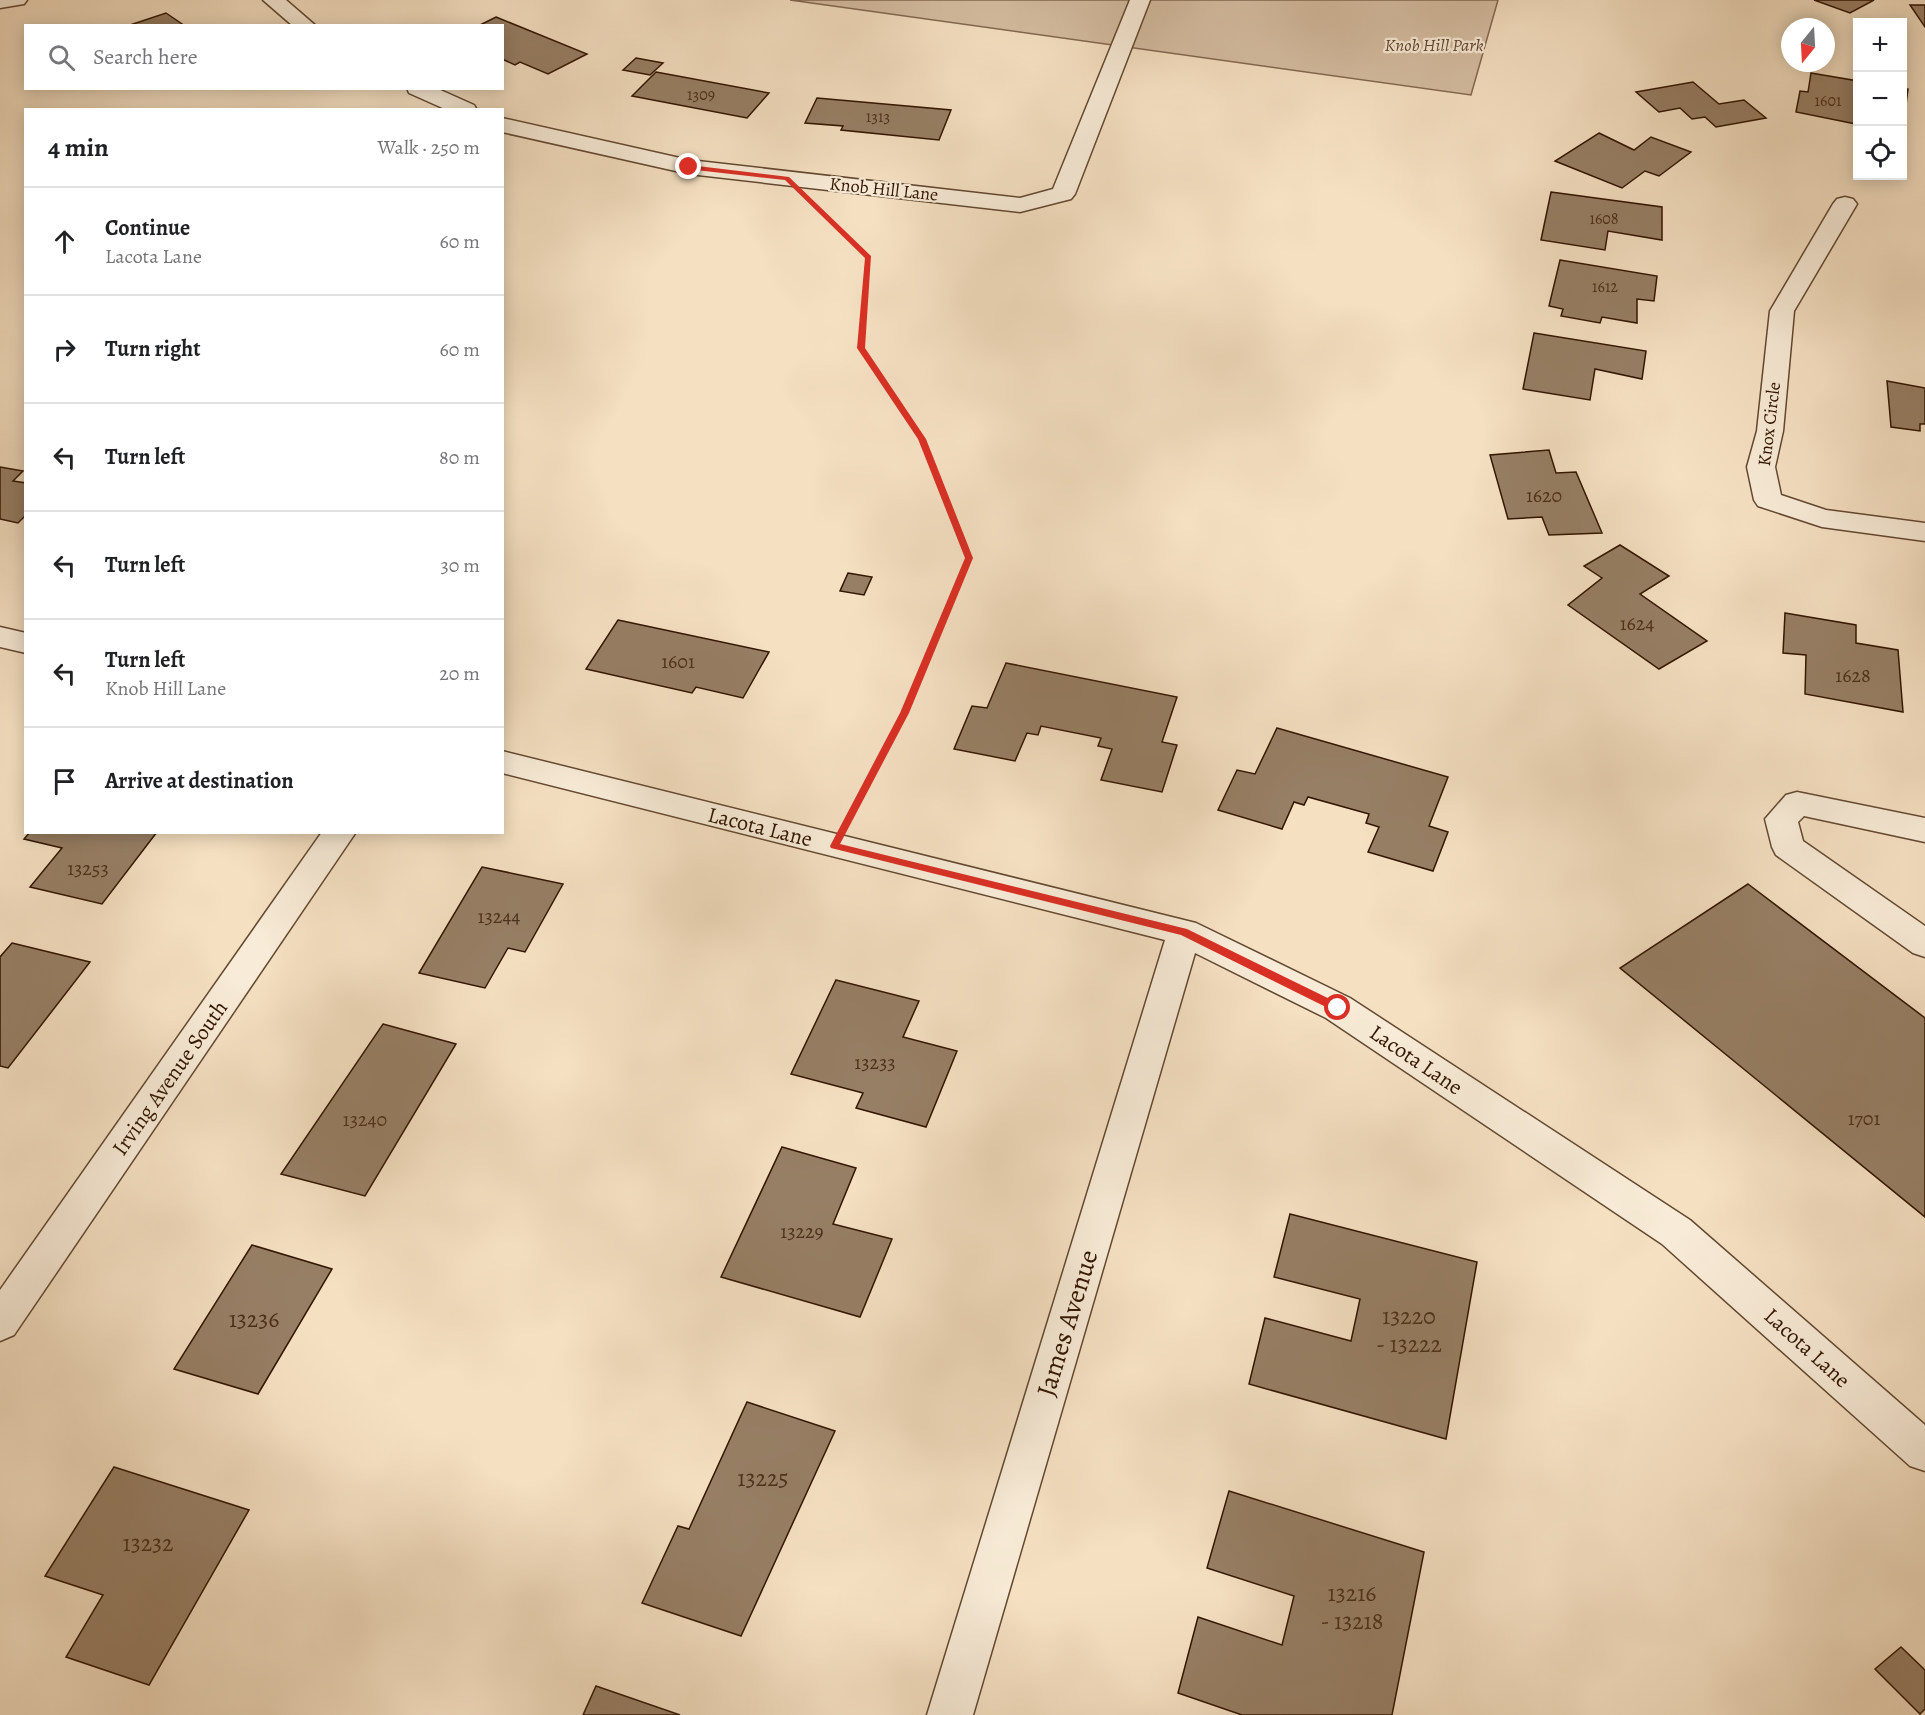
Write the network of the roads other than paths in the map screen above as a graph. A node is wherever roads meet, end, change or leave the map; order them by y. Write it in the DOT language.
graph roads {
  1 [pos="17,0"];
  2 [pos="273,0"];
  3 [pos="1140,0"];
  4 [pos="0,3"];
  5 [pos="303,24"];
  6 [pos="421,90"];
  7 [pos="462,108"];
  8 [pos="504,125"];
  9 [pos="1845,204"];
  10 [pos="1925,532"];
  11 [pos="0,637"];
  12 [pos="24,643"];
  13 [pos="504,763"];
  14 [pos="1925,830"];
  15 [pos="339,834"];
  16 [pos="1184,932"];
  17 [pos="1925,944"];
  18 [pos="0,1323"];
  19 [pos="1925,1452"];
  20 [pos="950,1715"];
  1 -- 4 [label="street"];
  2 -- 5 [label="street"];
  3 -- 8 [label="street, Knob Hill Lane"];
  6 -- 7 [label="street"];
  9 -- 10 [label="street, Knox Circle"];
  11 -- 12 [label="street"];
  13 -- 16 [label="street, Lacota Lane"];
  14 -- 17 [label="street"];
  15 -- 18 [label="street, Irving Avenue South"];
  16 -- 19 [label="street, Lacota Lane"];
  16 -- 20 [label="street, James Avenue"];
}
